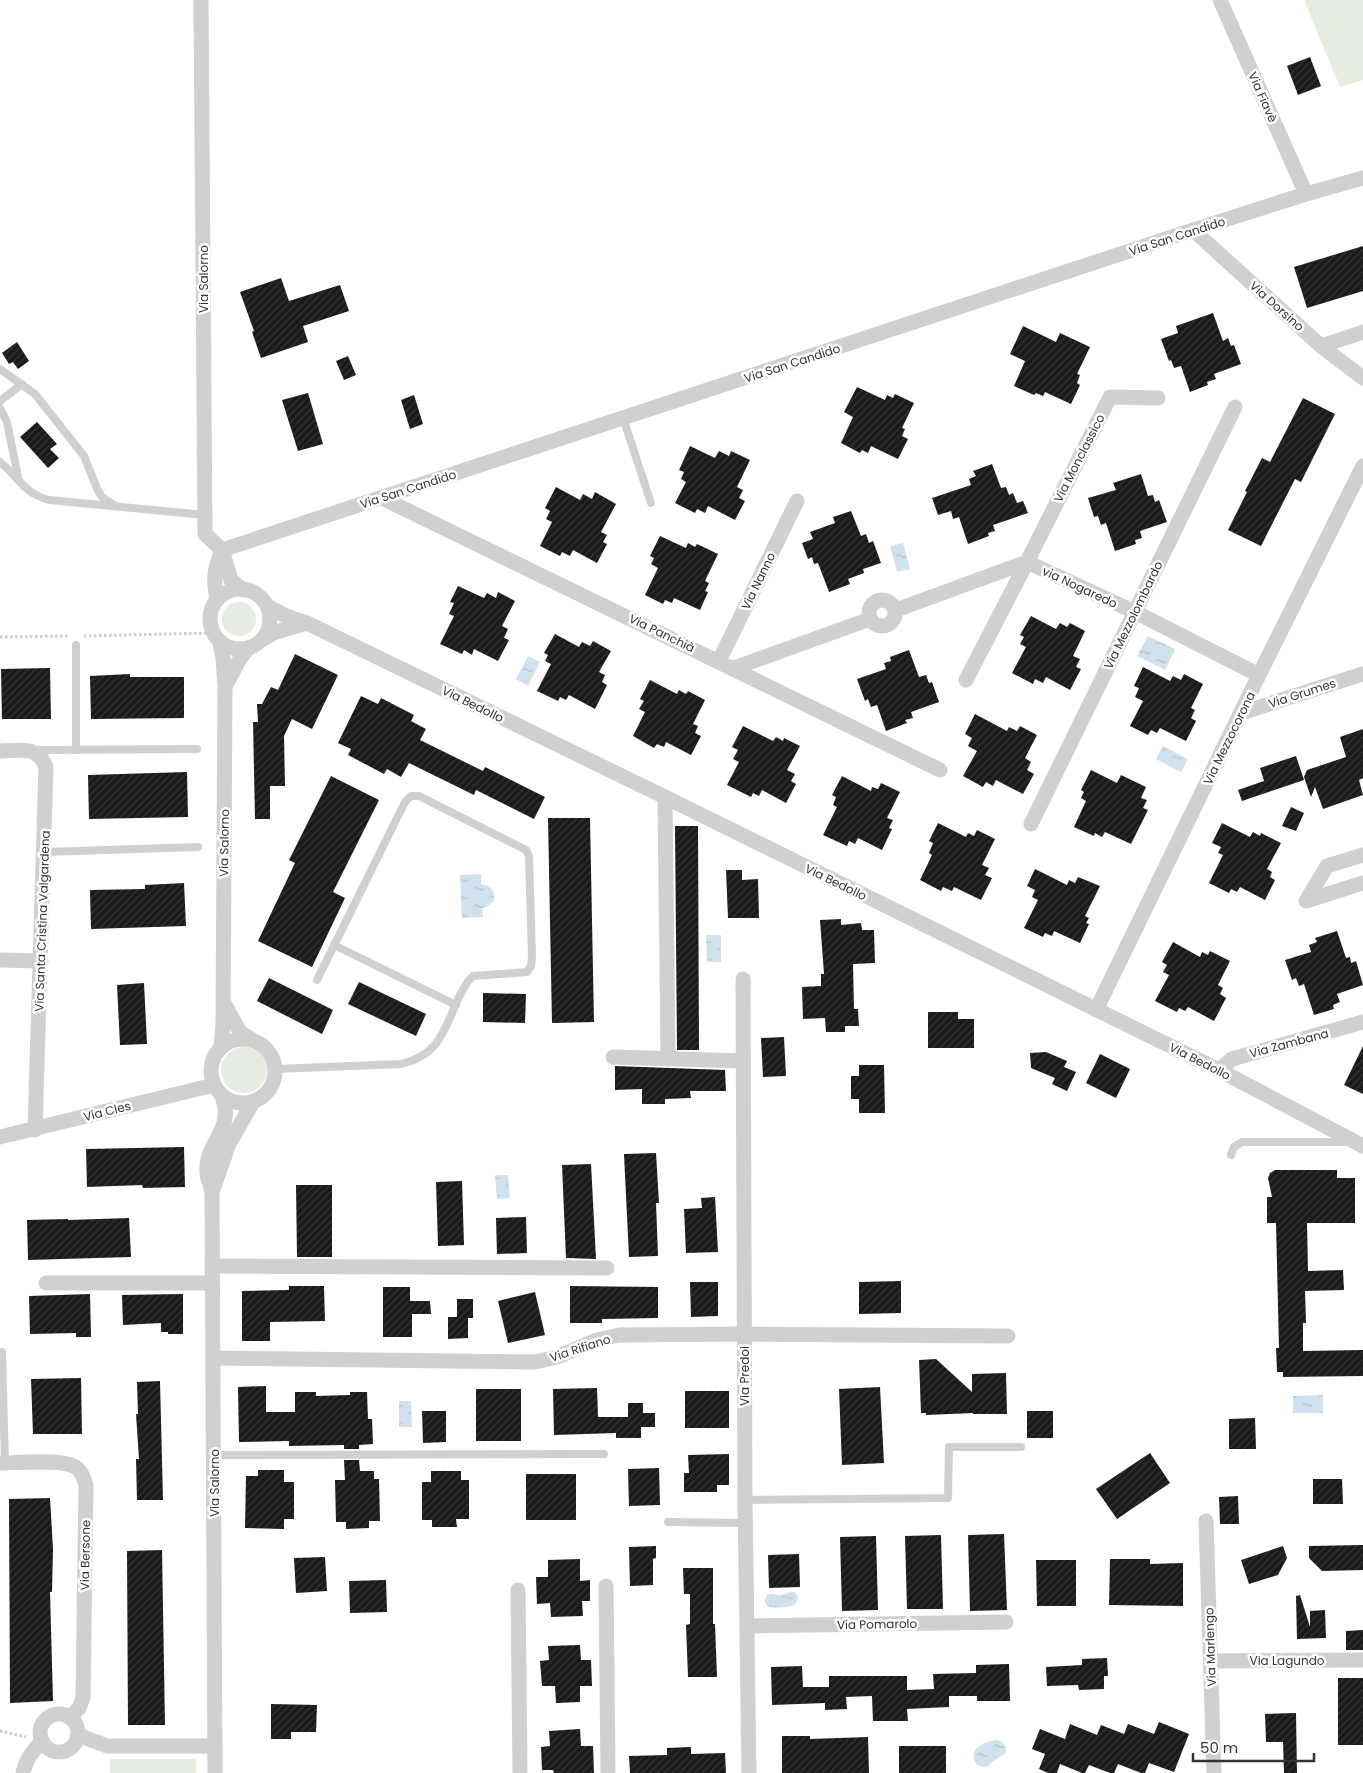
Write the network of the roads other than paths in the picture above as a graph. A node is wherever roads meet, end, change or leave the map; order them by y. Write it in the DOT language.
graph roads {
  1 [pos="201,0"];
  2 [pos="1220,0"];
  3 [pos="1363,178"];
  4 [pos="1306,194"];
  5 [pos="1193,230"];
  6 [pos="1363,332"];
  7 [pos="1321,346"];
  8 [pos="0,369"];
  9 [pos="1363,378"];
  10 [pos="22,384"];
  11 [pos="1158,398"];
  12 [pos="0,401"];
  13 [pos="1235,407"];
  14 [pos="0,408"];
  15 [pos="623,418"];
  16 [pos="0,462"];
  17 [pos="1363,466"];
  18 [pos="19,479"];
  19 [pos="382,498"];
  20 [pos="797,501"];
  21 [pos="651,504"];
  22 [pos="118,507"];
  23 [pos="205,515"];
  24 [pos="222,550"];
  25 [pos="1028,562"];
  26 [pos="244,590"];
  27 [pos="217,600"];
  28 [pos="267,606"];
  29 [pos="1135,612"];
  30 [pos="307,624"];
  31 [pos="217,637"];
  32 [pos="263,639"];
  33 [pos="76,645"];
  34 [pos="248,648"];
  35 [pos="719,661"];
  36 [pos="734,668"];
  37 [pos="1363,674"];
  38 [pos="1259,675"];
  39 [pos="966,680"];
  40 [pos="225,686"];
  41 [pos="1241,713"];
  42 [pos="197,749"];
  43 [pos="28,750"];
  44 [pos="76,750"];
  45 [pos="0,751"];
  46 [pos="940,770"];
  47 [pos="665,797"];
  48 [pos="1031,824"];
  49 [pos="198,847"];
  50 [pos="44,852"];
  51 [pos="1363,855"];
  52 [pos="1363,884"];
  53 [pos="334,945"];
  54 [pos="0,960"];
  55 [pos="41,961"];
  56 [pos="743,979"];
  57 [pos="317,980"];
  58 [pos="222,999"];
  59 [pos="456,1006"];
  60 [pos="1096,1010"];
  61 [pos="1363,1022"];
  62 [pos="251,1039"];
  63 [pos="221,1047"];
  64 [pos="613,1057"];
  65 [pos="668,1059"];
  66 [pos="743,1061"];
  67 [pos="276,1068"];
  68 [pos="1219,1070"];
  69 [pos="218,1089"];
  70 [pos="253,1102"];
  71 [pos="35,1130"];
  72 [pos="0,1137"];
  73 [pos="1359,1144"];
  74 [pos="1231,1155"];
  75 [pos="212,1192"];
  76 [pos="213,1266"];
  77 [pos="607,1268"];
  78 [pos="46,1282"];
  79 [pos="213,1283"];
  80 [pos="744,1334"];
  81 [pos="1008,1336"];
  82 [pos="2,1352"];
  83 [pos="213,1358"];
  84 [pos="1021,1447"];
  85 [pos="604,1454"];
  86 [pos="214,1455"];
  87 [pos="2,1463"];
  88 [pos="745,1500"];
  89 [pos="1206,1521"];
  90 [pos="668,1522"];
  91 [pos="745,1523"];
  92 [pos="606,1586"];
  93 [pos="518,1590"];
  94 [pos="1006,1622"];
  95 [pos="748,1626"];
  96 [pos="1211,1660"];
  97 [pos="1363,1660"];
  98 [pos="70,1718"];
  99 [pos="78,1735"];
  100 [pos="42,1741"];
  101 [pos="215,1746"];
  102 [pos="24,1773"];
  103 [pos="215,1773"];
  104 [pos="520,1773"];
  105 [pos="608,1773"];
  106 [pos="749,1773"];
  107 [pos="1214,1773"];
  1 -- 23 [label="street, Via Salorno"];
  2 -- 4 [label="street, Via Fiavè"];
  3 -- 4 [label="street, Via San Candido"];
  4 -- 5 [label="street, Via San Candido"];
  5 -- 7 [label="street, Via Dorsino"];
  5 -- 15 [label="street, Via San Candido"];
  6 -- 7 [label="street"];
  7 -- 9 [label="street, Via Dorsino"];
  8 -- 10 [label="lane"];
  10 -- 12 [label="lane"];
  10 -- 22 [label="lane"];
  11 -- 25 [label="street, Via Monclassico"];
  13 -- 29 [label="street, Via Mezzolombardo"];
  14 -- 18 [label="lane"];
  15 -- 19 [label="street, Via San Candido"];
  15 -- 21 [label="lane"];
  16 -- 18 [label="lane"];
  17 -- 38 [label="street, Via Mezzocorona"];
  18 -- 22 [label="lane"];
  19 -- 24 [label="street, Via San Candido"];
  19 -- 35 [label="street, Via Panchià"];
  20 -- 35 [label="street, Via Nanno"];
  22 -- 23 [label="lane"];
  23 -- 24 [label="street, Via Salorno"];
  24 -- 26 [label="street"];
  24 -- 27 [label="street"];
  25 -- 29 [label="street, via Nogaredo"];
  25 -- 36 [label="street, via Nogaredo"];
  25 -- 39 [label="street"];
  26 -- 27 [label="street"];
  26 -- 28 [label="street"];
  27 -- 31 [label="street"];
  28 -- 30 [label="street, Via Bedollo"];
  28 -- 32 [label="street"];
  29 -- 38 [label="street, via Nogaredo"];
  29 -- 48 [label="street, Via Mezzolombardo"];
  30 -- 32 [label="street"];
  30 -- 47 [label="street, Via Bedollo"];
  31 -- 34 [label="street"];
  31 -- 40 [label="street, Via Salorno"];
  32 -- 34 [label="street"];
  33 -- 44 [label="lane"];
  34 -- 40 [label="street, Via Salorno"];
  35 -- 36 [label="street, Via Panchià"];
  36 -- 46 [label="street, Via Panchià"];
  37 -- 41 [label="street, Via Grumes"];
  38 -- 41 [label="street, Via Mezzocorona"];
  40 -- 58 [label="street, Via Salorno"];
  41 -- 60 [label="street, Via Mezzocorona"];
  42 -- 44 [label="lane"];
  43 -- 44 [label="lane"];
  43 -- 45 [label="street"];
  43 -- 50 [label="street, Via Santa Cristina Valgardena"];
  47 -- 60 [label="street, Via Bedollo"];
  47 -- 65 [label="street"];
  49 -- 50 [label="lane"];
  50 -- 55 [label="street, Via Santa Cristina Valgardena"];
  51 -- 52 [label="street"];
  53 -- 57 [label="lane"];
  53 -- 59 [label="lane"];
  53 -- 59 [label="lane"];
  54 -- 55 [label="street"];
  55 -- 71 [label="street, Via Santa Cristina Valgardena"];
  56 -- 66 [label="street, Via Predoi"];
  58 -- 62 [label="street, Via Salorno"];
  58 -- 63 [label="street, Via Salorno"];
  59 -- 67 [label="lane"];
  60 -- 68 [label="street, Via Bedollo"];
  61 -- 68 [label="street, Via Zambana"];
  62 -- 63 [label="street"];
  62 -- 67 [label="street"];
  63 -- 69 [label="street"];
  64 -- 65 [label="street"];
  65 -- 66 [label="street"];
  66 -- 80 [label="street, Via Predoi"];
  67 -- 70 [label="street"];
  68 -- 73 [label="street, Via Bedollo"];
  69 -- 70 [label="street"];
  69 -- 71 [label="street, Via Cles"];
  69 -- 75 [label="street, Via Salorno"];
  70 -- 75 [label="street, Via Salorno"];
  71 -- 72 [label="street, Via Cles"];
  73 -- 74 [label="lane"];
  75 -- 76 [label="street, Via Salorno"];
  76 -- 77 [label="street"];
  76 -- 79 [label="street, Via Salorno"];
  78 -- 79 [label="street"];
  79 -- 83 [label="street, Via Salorno"];
  80 -- 81 [label="street, Via Rifiano"];
  80 -- 83 [label="street, Via Rifiano"];
  80 -- 88 [label="street, Via Predoi"];
  82 -- 87 [label="lane"];
  83 -- 86 [label="street, Via Salorno"];
  84 -- 88 [label="lane"];
  85 -- 86 [label="lane"];
  86 -- 101 [label="street, Via Salorno"];
  87 -- 98 [label="street, Via Bersone"];
  88 -- 91 [label="street, Via Predoi"];
  89 -- 96 [label="street, Via Marlengo"];
  90 -- 91 [label="lane"];
  91 -- 95 [label="street, Via Predoi"];
  92 -- 105 [label="street"];
  93 -- 104 [label="street"];
  94 -- 95 [label="street, Via Pomarolo"];
  95 -- 106 [label="street, Via Predoi"];
  96 -- 97 [label="street, Via Lagundo"];
  96 -- 107 [label="street, Via Marlengo"];
  98 -- 99 [label="street"];
  98 -- 100 [label="street"];
  99 -- 100 [label="street"];
  99 -- 101 [label="street"];
  100 -- 102 [label="street"];
  101 -- 103 [label="street, Via Salorno"];
}
